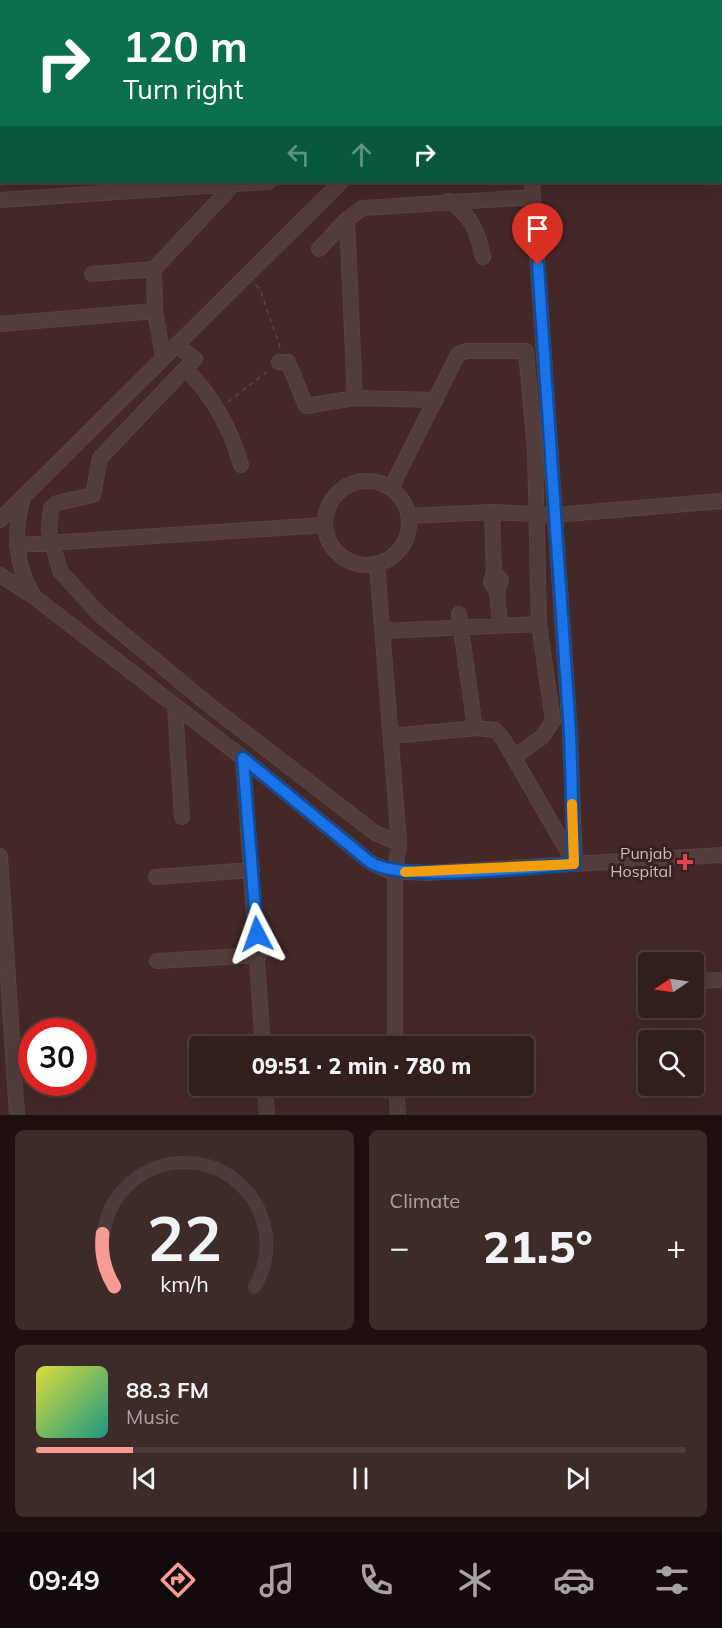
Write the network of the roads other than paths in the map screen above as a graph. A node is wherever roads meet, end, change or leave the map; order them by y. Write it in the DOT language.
graph roads {
  1 [pos="251,183"];
  2 [pos="340,183"];
  3 [pos="532,183"];
  4 [pos="234,184"];
  5 [pos="533,197"];
  6 [pos="0,200"];
  7 [pos="449,201"];
  8 [pos="347,219"];
  9 [pos="319,249"];
  10 [pos="483,257"];
  11 [pos="154,269"];
  12 [pos="92,274"];
  13 [pos="155,311"];
  14 [pos="0,324"];
  15 [pos="176,345"];
  16 [pos="163,357"];
  17 [pos="279,362"];
  18 [pos="185,369"];
  19 [pos="355,398"];
  20 [pos="436,400"];
  21 [pos="241,465"];
  22 [pos="391,488"];
  23 [pos="23,496"];
  24 [pos="722,501"];
  25 [pos="492,512"];
  26 [pos="535,513"];
  27 [pos="554,515"];
  28 [pos="409,516"];
  29 [pos="0,520"];
  30 [pos="325,525"];
  31 [pos="51,543"];
  32 [pos="17,545"];
  33 [pos="377,564"];
  34 [pos="0,575"];
  35 [pos="33,596"];
  36 [pos="460,621"];
  37 [pos="539,624"];
  38 [pos="500,625"];
  39 [pos="383,631"];
  40 [pos="175,706"];
  41 [pos="475,728"];
  42 [pos="391,736"];
  43 [pos="514,757"];
  44 [pos="243,758"];
  45 [pos="182,817"];
  46 [pos="399,843"];
  47 [pos="722,855"];
  48 [pos="0,856"];
  49 [pos="574,864"];
  50 [pos="252,870"];
  51 [pos="395,872"];
  52 [pos="156,878"];
  53 [pos="259,956"];
  54 [pos="157,961"];
  55 [pos="722,980"];
  56 [pos="704,981"];
  57 [pos="263,1036"];
  58 [pos="395,1036"];
  59 [pos="266,1096"];
  60 [pos="397,1096"];
  61 [pos="17,1115"];
  62 [pos="267,1115"];
  63 [pos="398,1115"];
  1 -- 4 [label="street"];
  2 -- 15 [label="street"];
  3 -- 5 [label="street"];
  4 -- 6 [label="street"];
  4 -- 11 [label="street"];
  5 -- 7 [label="street"];
  5 -- 27 [label="street"];
  7 -- 8 [label="street"];
  7 -- 10 [label="street"];
  8 -- 9 [label="street"];
  8 -- 19 [label="street"];
  11 -- 12 [label="street"];
  11 -- 13 [label="street"];
  13 -- 14 [label="street"];
  13 -- 16 [label="street"];
  15 -- 16 [label="street"];
  15 -- 18 [label="street"];
  16 -- 23 [label="street"];
  17 -- 19 [label="street"];
  18 -- 21 [label="street"];
  18 -- 31 [label="street"];
  19 -- 20 [label="street"];
  20 -- 22 [label="street"];
  20 -- 26 [label="street"];
  22 -- 28 [label="street"];
  22 -- 30 [label="street"];
  23 -- 29 [label="street"];
  23 -- 32 [label="street"];
  24 -- 27 [label="street"];
  25 -- 26 [label="street"];
  25 -- 28 [label="street"];
  25 -- 38 [label="street"];
  26 -- 27 [label="street"];
  26 -- 37 [label="street"];
  27 -- 49 [label="street"];
  28 -- 33 [label="street"];
  30 -- 31 [label="street"];
  30 -- 33 [label="street"];
  31 -- 32 [label="street"];
  31 -- 46 [label="street"];
  32 -- 35 [label="street"];
  33 -- 39 [label="street"];
  34 -- 35 [label="street"];
  35 -- 40 [label="street"];
  36 -- 38 [label="street"];
  36 -- 39 [label="street"];
  36 -- 41 [label="street"];
  37 -- 38 [label="street"];
  37 -- 43 [label="street"];
  39 -- 42 [label="street"];
  40 -- 44 [label="street"];
  40 -- 45 [label="street"];
  41 -- 42 [label="street"];
  41 -- 43 [label="street"];
  42 -- 46 [label="street"];
  43 -- 49 [label="street"];
  44 -- 50 [label="street"];
  44 -- 51 [label="street"];
  46 -- 51 [label="street"];
  47 -- 49 [label="street"];
  48 -- 61 [label="street"];
  49 -- 51 [label="street"];
  50 -- 52 [label="street"];
  50 -- 53 [label="street"];
  51 -- 58 [label="street"];
  53 -- 54 [label="street"];
  53 -- 57 [label="street"];
  55 -- 56 [label="street"];
  59 -- 62 [label="street"];
  60 -- 63 [label="street"];
}
